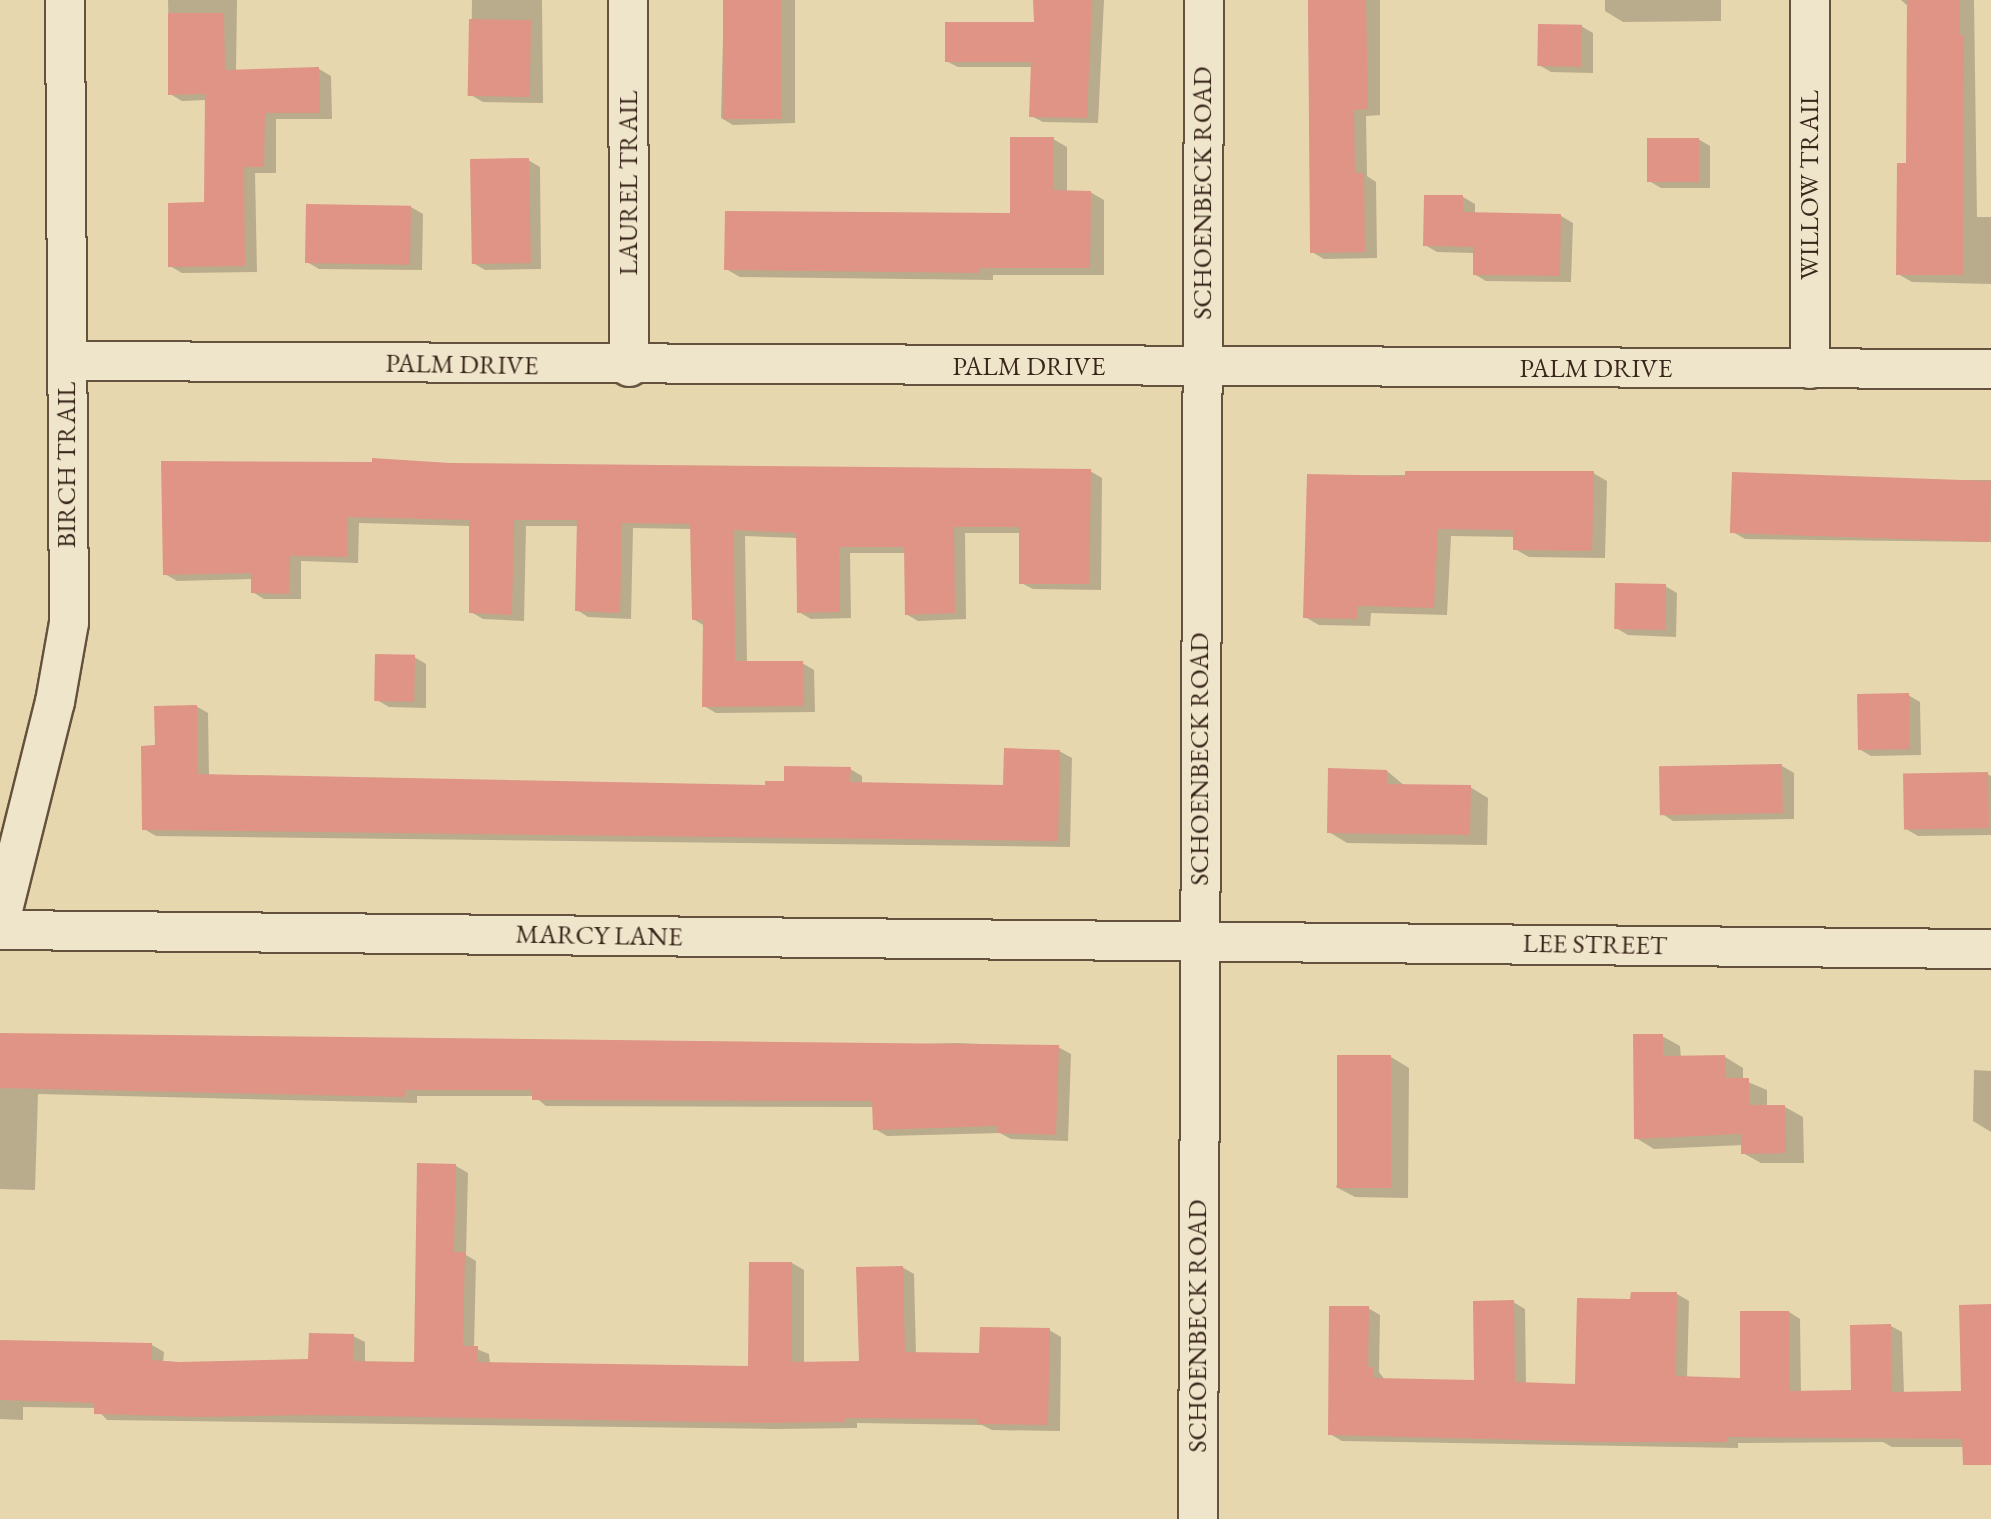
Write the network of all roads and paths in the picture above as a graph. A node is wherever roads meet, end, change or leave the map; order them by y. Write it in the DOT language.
graph roads {
  1 [pos="65,0"];
  2 [pos="628,0"];
  3 [pos="1204,0"];
  4 [pos="1810,0"];
  5 [pos="67,361"];
  6 [pos="629,367"];
  7 [pos="1203,367"];
  8 [pos="1810,369"];
  9 [pos="1991,369"];
  10 [pos="0,922"];
  11 [pos="0,930"];
  12 [pos="1198,942"];
  13 [pos="1991,949"];
  14 [pos="1198,1519"];
  1 -- 5 [label="street, BIRCH TRAIL"];
  2 -- 6 [label="street, LAUREL TRAIL"];
  3 -- 7 [label="street, SCHOENBECK ROAD"];
  4 -- 8 [label="street, WILLOW TRAIL"];
  5 -- 6 [label="street, PALM DRIVE"];
  5 -- 10 [label="street, BIRCH TRAIL"];
  6 -- 7 [label="street, PALM DRIVE"];
  7 -- 8 [label="street, PALM DRIVE"];
  7 -- 12 [label="street, SCHOENBECK ROAD"];
  8 -- 9 [label="street, PALM DRIVE"];
  11 -- 12 [label="street, MARCY LANE"];
  12 -- 13 [label="street, LEE STREET"];
  12 -- 14 [label="street, SCHOENBECK ROAD"];
}
